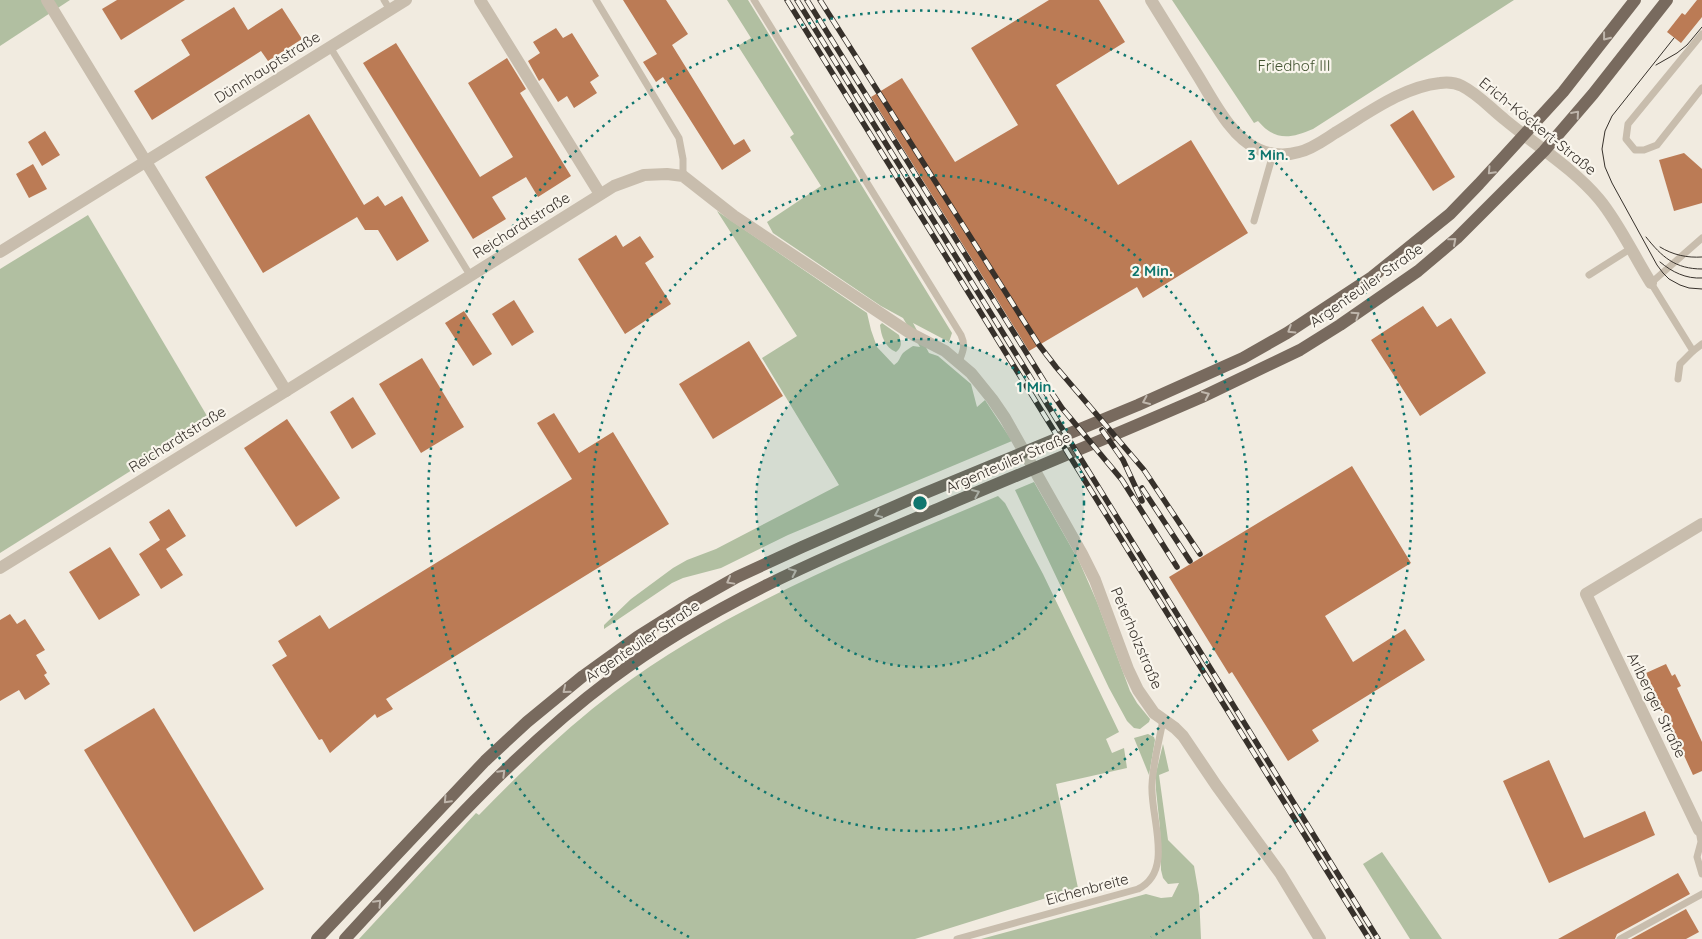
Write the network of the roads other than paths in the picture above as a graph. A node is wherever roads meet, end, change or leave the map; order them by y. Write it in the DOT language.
graph roads {
  1 [pos="47,0"];
  2 [pos="406,0"];
  3 [pos="480,0"];
  4 [pos="596,0"];
  5 [pos="754,0"];
  6 [pos="1151,0"];
  7 [pos="1635,0"];
  8 [pos="1667,0"];
  9 [pos="387,5"];
  10 [pos="1701,39"];
  11 [pos="330,47"];
  12 [pos="1702,88"];
  13 [pos="1524,135"];
  14 [pos="1544,151"];
  15 [pos="1273,154"];
  16 [pos="146,162"];
  17 [pos="683,176"];
  18 [pos="600,194"];
  19 [pos="1254,221"];
  20 [pos="1702,238"];
  21 [pos="1630,249"];
  22 [pos="0,252"];
  23 [pos="470,275"];
  24 [pos="1589,275"];
  25 [pos="1651,283"];
  26 [pos="1702,344"];
  27 [pos="1693,351"];
  28 [pos="959,362"];
  29 [pos="1678,379"];
  30 [pos="286,391"];
  31 [pos="1702,524"];
  32 [pos="0,568"];
  33 [pos="1163,720"];
  34 [pos="1701,830"];
  35 [pos="1702,874"];
  36 [pos="1702,894"];
  37 [pos="318,939"];
  38 [pos="345,939"];
  39 [pos="957,939"];
  40 [pos="1320,939"];
  41 [pos="1620,939"];
  1 -- 16 [label="street"];
  2 -- 9 [label="street, Dünnhauptstraße"];
  3 -- 18 [label="street"];
  4 -- 17 [label="lane"];
  5 -- 28 [label="lane"];
  6 -- 15 [label="street, Erich-Köckert-Straße"];
  7 -- 13 [label="main road, Argenteuiler Straße, one-way"];
  14 -- 8 [label="main road, Argenteuiler Straße, one-way"];
  9 -- 11 [label="street, Dünnhauptstraße"];
  10 -- 12 [label="lane"];
  11 -- 16 [label="street, Dünnhauptstraße"];
  11 -- 23 [label="lane"];
  13 -- 14 [label="street, Erich-Köckert-Straße"];
  13 -- 15 [label="street, Erich-Köckert-Straße"];
  13 -- 37 [label="main road, Argenteuiler Straße, one-way"];
  14 -- 21 [label="street, Erich-Köckert-Straße"];
  38 -- 14 [label="main road, Argenteuiler Straße, one-way"];
  15 -- 19 [label="lane"];
  16 -- 22 [label="street, Dünnhauptstraße"];
  16 -- 30 [label="street"];
  17 -- 18 [label="street, Reichardtstraße"];
  17 -- 28 [label="street"];
  18 -- 23 [label="street, Reichardtstraße"];
  20 -- 25 [label="lane"];
  21 -- 24 [label="lane"];
  21 -- 25 [label="street, Erich-Köckert-Straße"];
  23 -- 30 [label="street, Reichardtstraße"];
  25 -- 27 [label="lane"];
  26 -- 27 [label="lane"];
  27 -- 29 [label="lane"];
  28 -- 33 [label="street, Peterholzstraße"];
  30 -- 32 [label="street, Reichardtstraße"];
  31 -- 34 [label="street, Arlberger Straße"];
  33 -- 39 [label="lane, Eichenbreite"];
  33 -- 40 [label="street, Peterholzstraße"];
  34 -- 35 [label="lane"];
  36 -- 41 [label="lane"];
}
